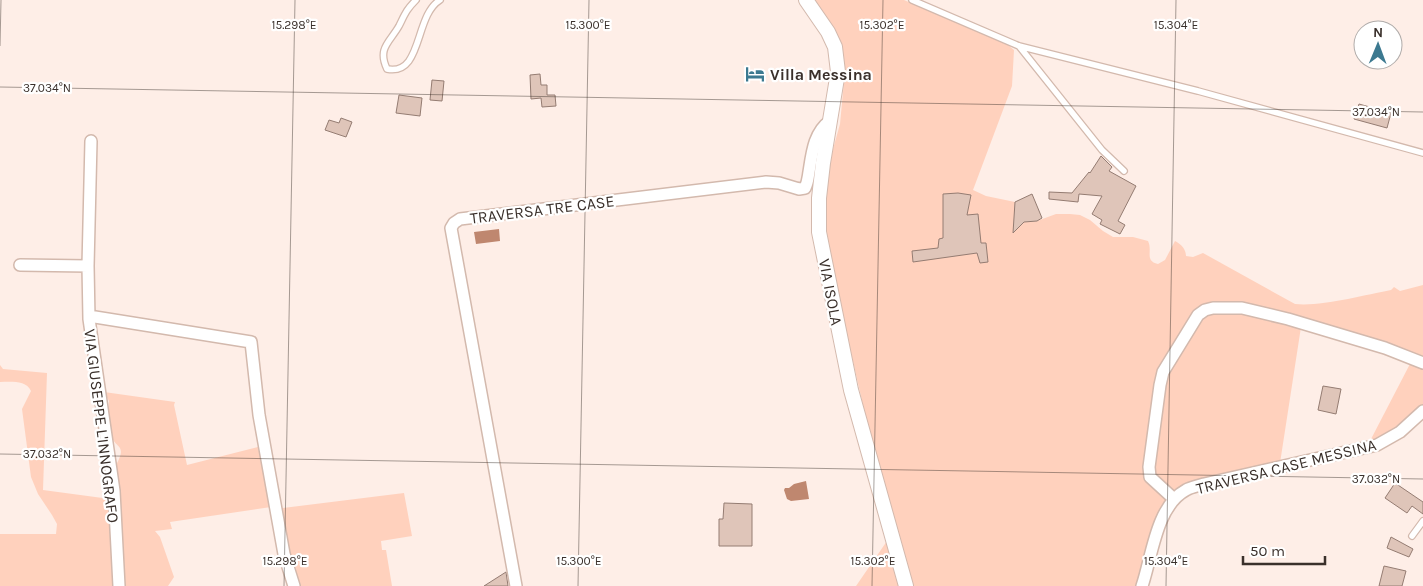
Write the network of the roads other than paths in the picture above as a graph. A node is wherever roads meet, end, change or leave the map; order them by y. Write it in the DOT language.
graph roads {
  1 [pos="416,0"];
  2 [pos="440,0"];
  3 [pos="806,0"];
  4 [pos="912,0"];
  5 [pos="1019,46"];
  6 [pos="830,121"];
  7 [pos="91,141"];
  8 [pos="1423,153"];
  9 [pos="1124,172"];
  10 [pos="20,265"];
  11 [pos="88,266"];
  12 [pos="88,319"];
  13 [pos="1423,363"];
  14 [pos="1423,411"];
  15 [pos="1174,499"];
  16 [pos="1423,521"];
  17 [pos="1412,536"];
  18 [pos="119,586"];
  19 [pos="294,586"];
  20 [pos="516,586"];
  21 [pos="906,586"];
  22 [pos="1142,586"];
  1 -- 2 [label="lane"];
  3 -- 6 [label="street, VIA ISOLA"];
  4 -- 5 [label="lane"];
  5 -- 8 [label="lane"];
  5 -- 9 [label="lane"];
  6 -- 20 [label="street, TRAVERSA TRE CASE"];
  6 -- 21 [label="street, VIA ISOLA"];
  7 -- 11 [label="street"];
  10 -- 11 [label="street"];
  11 -- 12 [label="street"];
  12 -- 18 [label="street, VIA GIUSEPPE L'INNOGRAFO"];
  12 -- 19 [label="street, VIA GIUSEPPE L'INNOGRAFO"];
  13 -- 15 [label="street"];
  14 -- 15 [label="street, TRAVERSA CASE MESSINA"];
  15 -- 22 [label="street, TRAVERSA CASE MESSINA"];
  16 -- 17 [label="lane"];
}
